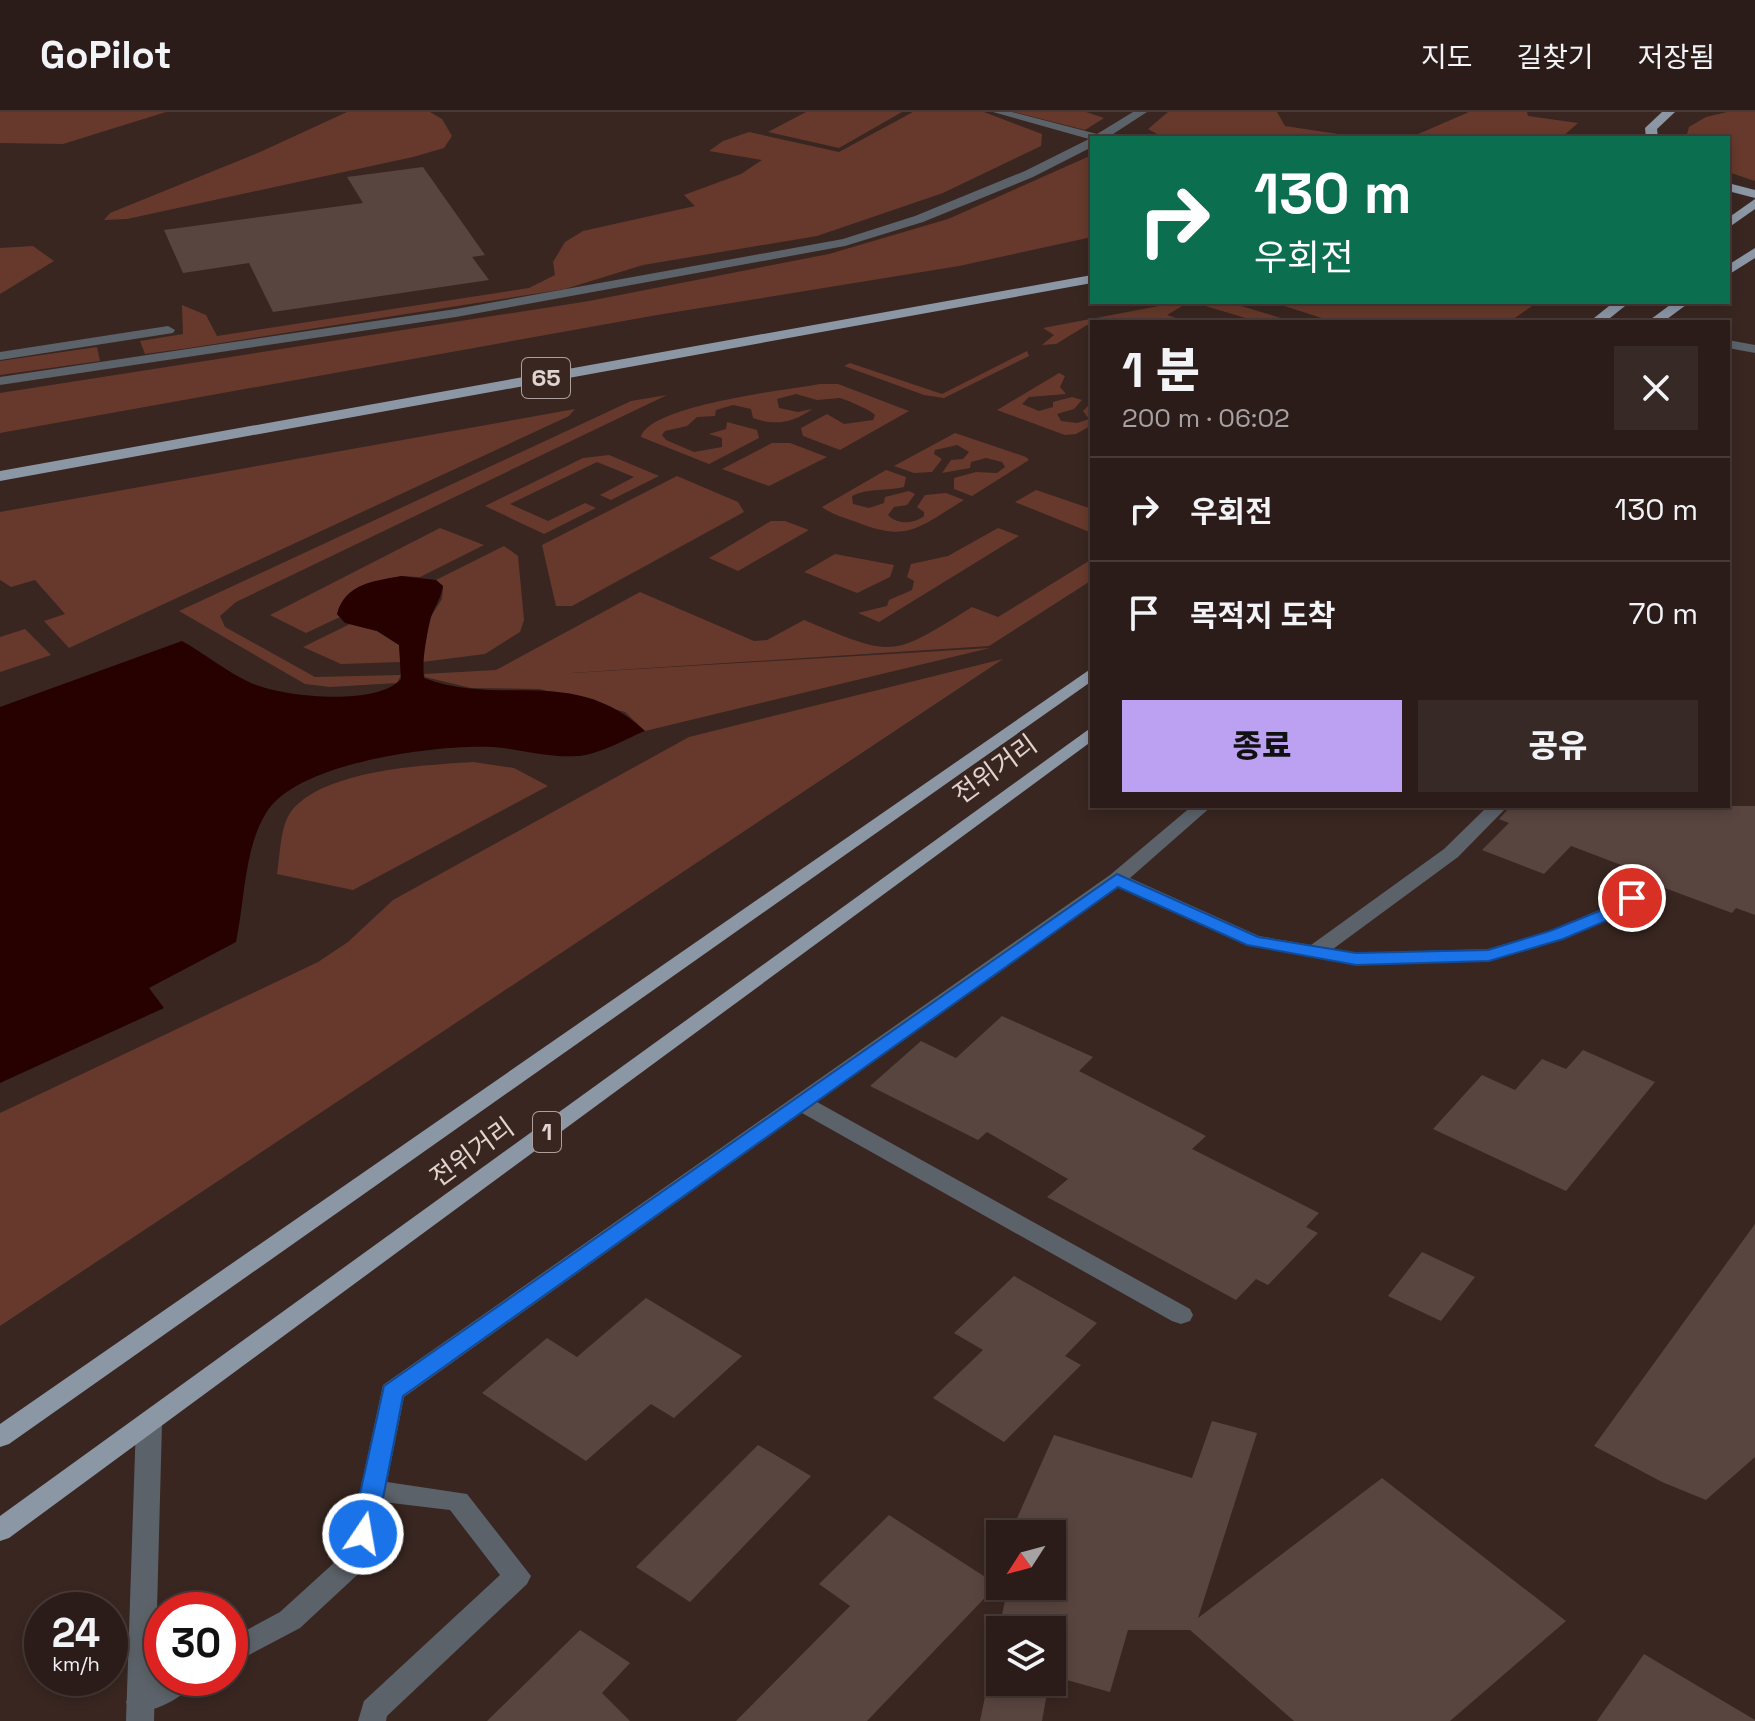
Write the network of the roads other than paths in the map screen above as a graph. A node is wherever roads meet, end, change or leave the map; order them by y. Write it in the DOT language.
graph roads {
  1 [pos="999,112"];
  2 [pos="1141,112"];
  3 [pos="1669,112"];
  4 [pos="1091,136"];
  5 [pos="1102,136"];
  6 [pos="1652,136"];
  7 [pos="1090,143"];
  8 [pos="1730,188"];
  9 [pos="1755,194"];
  10 [pos="1755,203"];
  11 [pos="1730,222"];
  12 [pos="1755,252"];
  13 [pos="1730,270"];
  14 [pos="1090,279"];
  15 [pos="1620,304"];
  16 [pos="1680,304"];
  17 [pos="1599,320"];
  18 [pos="1657,320"];
  19 [pos="168,330"];
  20 [pos="1730,344"];
  21 [pos="1755,349"];
  22 [pos="0,356"];
  23 [pos="0,381"];
  24 [pos="0,476"];
  25 [pos="1090,674"];
  26 [pos="1090,733"];
  27 [pos="1201,808"];
  28 [pos="1497,808"];
  29 [pos="1117,879"];
  30 [pos="1650,884"];
  31 [pos="1315,952"];
  32 [pos="801,1103"];
  33 [pos="1181,1315"];
  34 [pos="149,1423"];
  35 [pos="0,1437"];
  36 [pos="372,1490"];
  37 [pos="0,1530"];
  38 [pos="248,1643"];
  39 [pos="161,1696"];
  40 [pos="140,1712"];
  41 [pos="372,1721"];
  1 -- 4 [label="street"];
  2 -- 5 [label="street"];
  3 -- 6 [label="main road"];
  7 -- 23 [label="street"];
  8 -- 9 [label="main road"];
  10 -- 11 [label="main road"];
  12 -- 13 [label="main road"];
  14 -- 24 [label="main road, 65"];
  15 -- 17 [label="main road"];
  16 -- 18 [label="main road"];
  19 -- 22 [label="street"];
  20 -- 21 [label="street"];
  25 -- 35 [label="main road, 전위거리"];
  26 -- 34 [label="main road, 전위거리 / 1"];
  27 -- 29 [label="street"];
  28 -- 31 [label="street"];
  29 -- 31 [label="street"];
  29 -- 32 [label="street"];
  30 -- 31 [label="street"];
  32 -- 33 [label="street"];
  32 -- 36 [label="street"];
  34 -- 37 [label="main road, 전위거리 / 1"];
  34 -- 40 [label="street"];
  36 -- 38 [label="street"];
  36 -- 41 [label="street"];
  39 -- 40 [label="street"];
}
